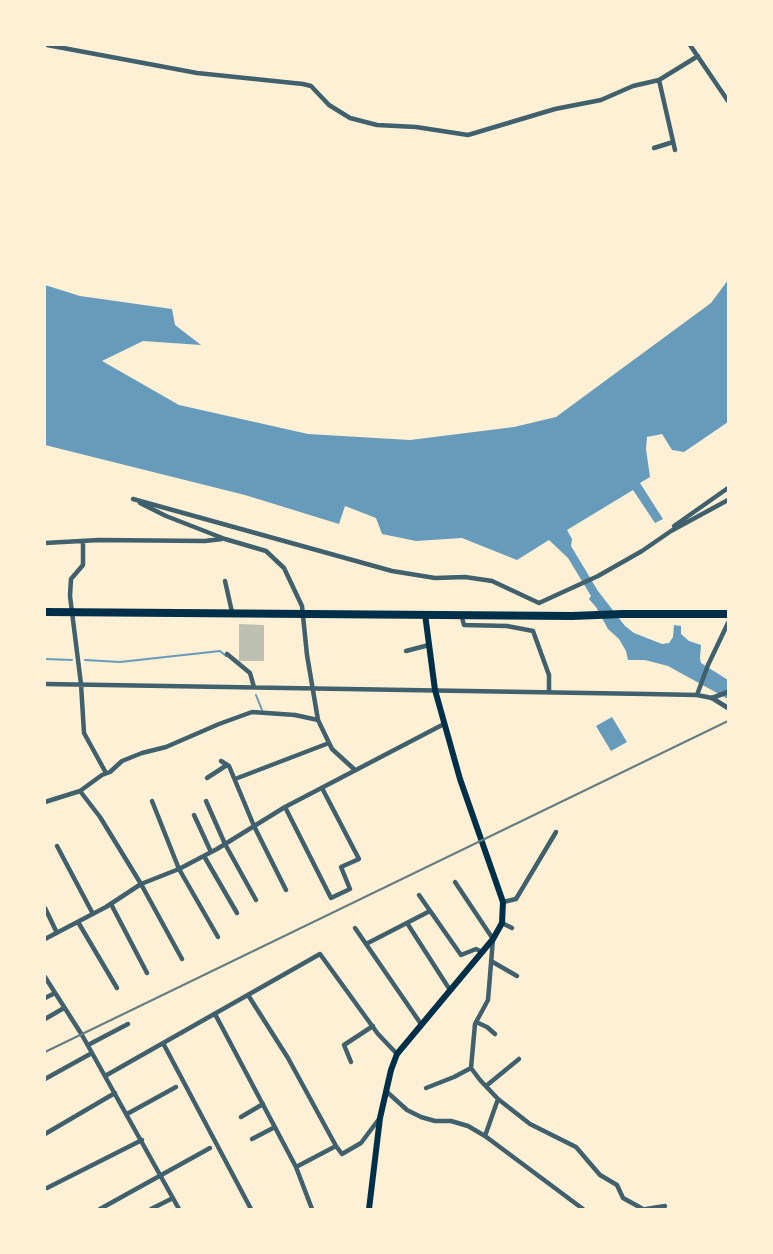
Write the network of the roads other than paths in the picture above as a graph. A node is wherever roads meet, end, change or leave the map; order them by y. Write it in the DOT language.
graph roads {
  1 [pos="47,45"];
  2 [pos="690,45"];
  3 [pos="698,56"];
  4 [pos="659,80"];
  5 [pos="728,101"];
  6 [pos="673,142"];
  7 [pos="654,148"];
  8 [pos="675,150"];
  9 [pos="728,488"];
  10 [pos="728,500"];
  11 [pos="669,532"];
  12 [pos="225,539"];
  13 [pos="83,541"];
  14 [pos="45,543"];
  15 [pos="225,581"];
  16 [pos="45,612"];
  17 [pos="72,612"];
  18 [pos="232,612"];
  19 [pos="303,613"];
  20 [pos="425,614"];
  21 [pos="461,614"];
  22 [pos="728,614"];
  23 [pos="728,623"];
  24 [pos="429,645"];
  25 [pos="406,651"];
  26 [pos="227,654"];
  27 [pos="45,684"];
  28 [pos="81,684"];
  29 [pos="254,687"];
  30 [pos="312,688"];
  31 [pos="435,690"];
  32 [pos="549,692"];
  33 [pos="728,693"];
  34 [pos="696,695"];
  35 [pos="712,698"];
  36 [pos="728,708"];
  37 [pos="318,720"];
  38 [pos="444,724"];
  39 [pos="329,743"];
  40 [pos="221,761"];
  41 [pos="228,765"];
  42 [pos="355,770"];
  43 [pos="106,773"];
  44 [pos="207,778"];
  45 [pos="235,779"];
  46 [pos="322,788"];
  47 [pos="80,791"];
  48 [pos="152,801"];
  49 [pos="206,801"];
  50 [pos="45,802"];
  51 [pos="285,807"];
  52 [pos="195,815"];
  53 [pos="254,826"];
  54 [pos="556,832"];
  55 [pos="225,844"];
  56 [pos="57,846"];
  57 [pos="211,852"];
  58 [pos="204,855"];
  59 [pos="179,869"];
  60 [pos="455,882"];
  61 [pos="141,884"];
  62 [pos="286,890"];
  63 [pos="419,895"];
  64 [pos="256,900"];
  65 [pos="503,902"];
  66 [pos="111,904"];
  67 [pos="45,908"];
  68 [pos="430,912"];
  69 [pos="237,913"];
  70 [pos="93,914"];
  71 [pos="78,922"];
  72 [pos="407,923"];
  73 [pos="502,923"];
  74 [pos="355,928"];
  75 [pos="512,928"];
  76 [pos="57,933"];
  77 [pos="218,937"];
  78 [pos="45,939"];
  79 [pos="493,939"];
  80 [pos="366,944"];
  81 [pos="482,952"];
  82 [pos="182,959"];
  83 [pos="491,961"];
  84 [pos="147,973"];
  85 [pos="517,976"];
  86 [pos="45,977"];
  87 [pos="117,988"];
  88 [pos="450,990"];
  89 [pos="55,993"];
  90 [pos="248,994"];
  91 [pos="45,998"];
  92 [pos="64,1008"];
  93 [pos="215,1014"];
  94 [pos="45,1019"];
  95 [pos="476,1022"];
  96 [pos="128,1024"];
  97 [pos="421,1024"];
  98 [pos="373,1026"];
  99 [pos="495,1034"];
  100 [pos="163,1043"];
  101 [pos="88,1045"];
  102 [pos="92,1053"];
  103 [pos="397,1054"];
  104 [pos="519,1059"];
  105 [pos="351,1062"];
  106 [pos="471,1068"];
  107 [pos="105,1076"];
  108 [pos="45,1079"];
  109 [pos="486,1086"];
  110 [pos="176,1087"];
  111 [pos="426,1088"];
  112 [pos="386,1091"];
  113 [pos="115,1093"];
  114 [pos="498,1099"];
  115 [pos="263,1104"];
  116 [pos="127,1114"];
  117 [pos="241,1117"];
  118 [pos="381,1118"];
  119 [pos="275,1126"];
  120 [pos="45,1134"];
  121 [pos="485,1136"];
  122 [pos="252,1139"];
  123 [pos="142,1140"];
  124 [pos="336,1146"];
  125 [pos="210,1148"];
  126 [pos="296,1167"];
  127 [pos="161,1175"];
  128 [pos="47,1188"];
  129 [pos="173,1198"];
  130 [pos="665,1206"];
  131 [pos="100,1209"];
  132 [pos="151,1209"];
  133 [pos="179,1209"];
  134 [pos="251,1209"];
  135 [pos="312,1209"];
  136 [pos="369,1209"];
  137 [pos="583,1209"];
  138 [pos="645,1209"];
  1 -- 4 [label="street"];
  2 -- 3 [label="street"];
  3 -- 4 [label="street"];
  3 -- 5 [label="street"];
  4 -- 6 [label="street"];
  6 -- 7 [label="street"];
  6 -- 8 [label="street"];
  9 -- 11 [label="street"];
  10 -- 11 [label="street"];
  11 -- 12 [label="street"];
  12 -- 13 [label="street"];
  12 -- 19 [label="street"];
  13 -- 14 [label="street"];
  13 -- 17 [label="street"];
  15 -- 18 [label="street"];
  16 -- 17 [label="highway"];
  17 -- 18 [label="highway"];
  17 -- 28 [label="street"];
  18 -- 19 [label="highway"];
  19 -- 20 [label="highway"];
  19 -- 30 [label="street"];
  20 -- 21 [label="highway"];
  20 -- 24 [label="main road"];
  21 -- 22 [label="highway"];
  21 -- 32 [label="street"];
  23 -- 34 [label="street"];
  24 -- 25 [label="street"];
  24 -- 31 [label="main road"];
  26 -- 29 [label="street"];
  27 -- 28 [label="street"];
  28 -- 29 [label="street"];
  28 -- 43 [label="street"];
  29 -- 30 [label="street"];
  30 -- 31 [label="street"];
  30 -- 37 [label="street"];
  31 -- 32 [label="street"];
  31 -- 38 [label="main road"];
  32 -- 34 [label="street"];
  33 -- 35 [label="street"];
  34 -- 35 [label="street"];
  35 -- 36 [label="street"];
  37 -- 39 [label="street"];
  37 -- 43 [label="street"];
  38 -- 42 [label="street"];
  38 -- 65 [label="main road"];
  39 -- 42 [label="street"];
  39 -- 45 [label="street"];
  40 -- 41 [label="street"];
  41 -- 44 [label="street"];
  41 -- 45 [label="street"];
  42 -- 46 [label="street"];
  43 -- 47 [label="street"];
  45 -- 53 [label="street"];
  46 -- 51 [label="street"];
  46 -- 51 [label="street"];
  47 -- 50 [label="street"];
  47 -- 61 [label="street"];
  48 -- 59 [label="street"];
  49 -- 55 [label="street"];
  51 -- 53 [label="street"];
  52 -- 57 [label="street"];
  53 -- 55 [label="street"];
  53 -- 62 [label="street"];
  54 -- 65 [label="street"];
  55 -- 57 [label="street"];
  55 -- 64 [label="street"];
  56 -- 70 [label="street"];
  57 -- 58 [label="street"];
  58 -- 59 [label="street"];
  58 -- 69 [label="street"];
  59 -- 61 [label="street"];
  59 -- 77 [label="street"];
  60 -- 79 [label="street"];
  61 -- 66 [label="street"];
  61 -- 82 [label="street"];
  63 -- 68 [label="street"];
  65 -- 73 [label="main road"];
  66 -- 70 [label="street"];
  66 -- 84 [label="street"];
  67 -- 76 [label="street"];
  68 -- 72 [label="street"];
  68 -- 81 [label="street"];
  70 -- 71 [label="street"];
  71 -- 76 [label="street"];
  71 -- 87 [label="street"];
  72 -- 80 [label="street"];
  72 -- 88 [label="street"];
  73 -- 75 [label="street"];
  73 -- 79 [label="main road"];
  74 -- 80 [label="street"];
  76 -- 78 [label="street"];
  79 -- 81 [label="main road"];
  79 -- 83 [label="street"];
  80 -- 97 [label="street"];
  81 -- 88 [label="main road"];
  83 -- 85 [label="street"];
  83 -- 95 [label="street"];
  86 -- 89 [label="street"];
  88 -- 97 [label="main road"];
  89 -- 91 [label="street"];
  89 -- 92 [label="street"];
  90 -- 93 [label="street"];
  90 -- 98 [label="street"];
  90 -- 124 [label="street"];
  92 -- 94 [label="street"];
  92 -- 101 [label="street"];
  93 -- 100 [label="street"];
  93 -- 115 [label="street"];
  95 -- 99 [label="street"];
  95 -- 106 [label="street"];
  96 -- 101 [label="street"];
  97 -- 103 [label="main road"];
  98 -- 103 [label="street"];
  98 -- 105 [label="street"];
  100 -- 107 [label="street"];
  100 -- 134 [label="street"];
  101 -- 102 [label="street"];
  102 -- 107 [label="street"];
  102 -- 108 [label="street"];
  103 -- 112 [label="main road"];
  104 -- 109 [label="street"];
  106 -- 109 [label="street"];
  106 -- 111 [label="street"];
  107 -- 113 [label="street"];
  109 -- 114 [label="street"];
  110 -- 116 [label="street"];
  112 -- 118 [label="main road"];
  112 -- 121 [label="street"];
  113 -- 116 [label="street"];
  113 -- 120 [label="street"];
  114 -- 121 [label="street"];
  114 -- 138 [label="street"];
  115 -- 117 [label="street"];
  115 -- 119 [label="street"];
  116 -- 123 [label="street"];
  118 -- 124 [label="street"];
  118 -- 136 [label="main road"];
  119 -- 122 [label="street"];
  119 -- 126 [label="street"];
  121 -- 137 [label="street"];
  123 -- 127 [label="street"];
  123 -- 128 [label="street"];
  124 -- 126 [label="street"];
  125 -- 127 [label="street"];
  126 -- 135 [label="street"];
  127 -- 129 [label="street"];
  127 -- 131 [label="street"];
  129 -- 132 [label="street"];
  129 -- 133 [label="street"];
  130 -- 138 [label="street"];
}
